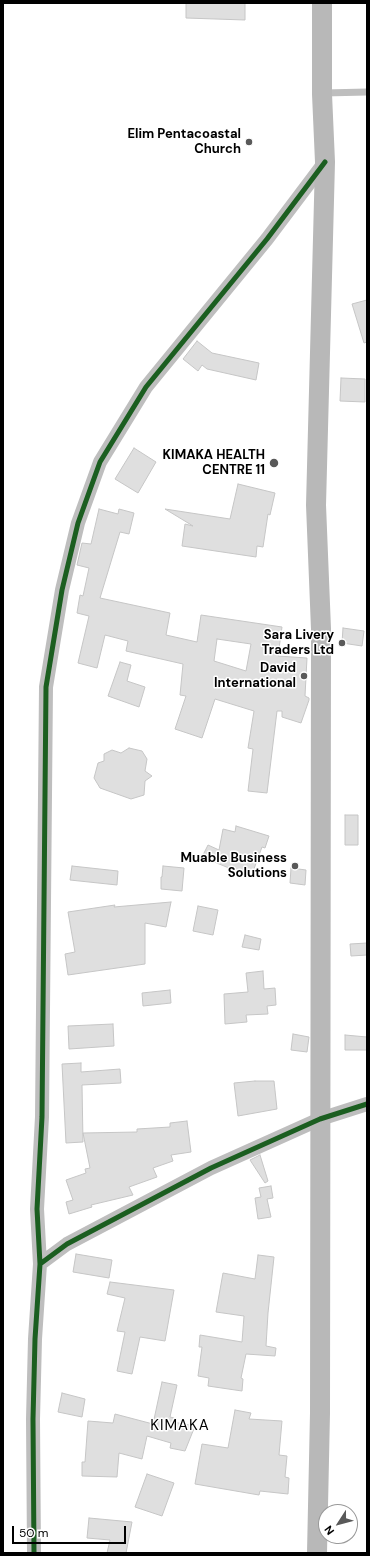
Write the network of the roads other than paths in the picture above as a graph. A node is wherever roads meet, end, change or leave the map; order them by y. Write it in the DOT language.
graph roads {
  1 [pos="322,3"];
  2 [pos="367,92"];
  3 [pos="322,94"];
  4 [pos="325,162"];
  5 [pos="367,1104"];
  6 [pos="320,1119"];
  7 [pos="40,1264"];
  8 [pos="34,1553"];
  9 [pos="317,1553"];
  1 -- 3 [label="main road"];
  2 -- 3 [label="lane"];
  3 -- 4 [label="main road"];
  4 -- 6 [label="main road"];
  4 -- 7 [label="street"];
  5 -- 6 [label="street"];
  6 -- 7 [label="street"];
  6 -- 9 [label="main road"];
  7 -- 8 [label="street"];
}
